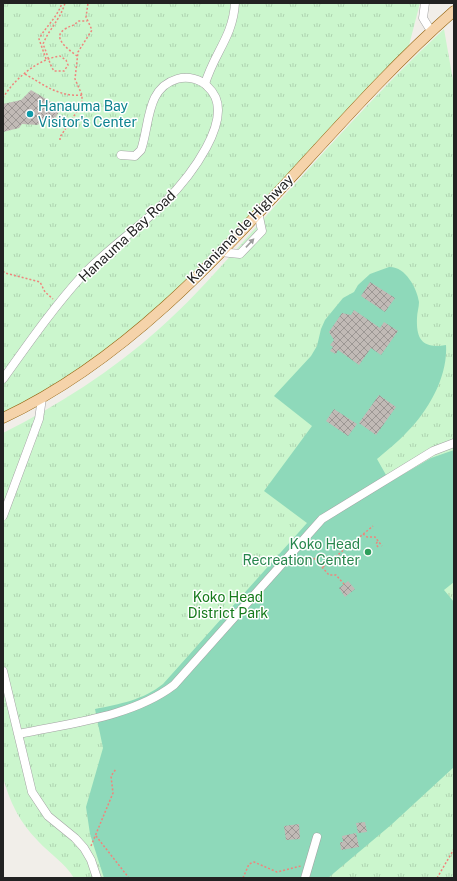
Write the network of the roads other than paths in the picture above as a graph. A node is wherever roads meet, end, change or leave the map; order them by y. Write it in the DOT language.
graph roads {
  1 [pos="236,3"];
  2 [pos="425,3"];
  3 [pos="454,11"];
  4 [pos="431,31"];
  5 [pos="205,84"];
  6 [pos="121,154"];
  7 [pos="258,212"];
  8 [pos="220,252"];
  9 [pos="3,379"];
  10 [pos="42,398"];
  11 [pos="4,415"];
  12 [pos="454,443"];
  13 [pos="3,516"];
  14 [pos="3,671"];
  15 [pos="19,734"];
  16 [pos="317,837"];
  17 [pos="97,878"];
  18 [pos="305,878"];
  1 -- 5 [label="lane"];
  2 -- 4 [label="lane"];
  3 -- 4 [label="main road, Kalaniana’ole Highway"];
  4 -- 7 [label="main road, Kalaniana’ole Highway"];
  5 -- 6 [label="lane"];
  5 -- 9 [label="lane, Hanauma Bay Road"];
  7 -- 8 [label="main road, Kalaniana’ole Highway"];
  8 -- 7 [label="lane, one-way"];
  8 -- 10 [label="main road, Kalaniana’ole Highway"];
  10 -- 11 [label="main road, Kalaniana’ole Highway"];
  10 -- 13 [label="lane"];
  12 -- 15 [label="lane"];
  14 -- 15 [label="lane"];
  15 -- 17 [label="lane"];
  16 -- 18 [label="lane"];
}
